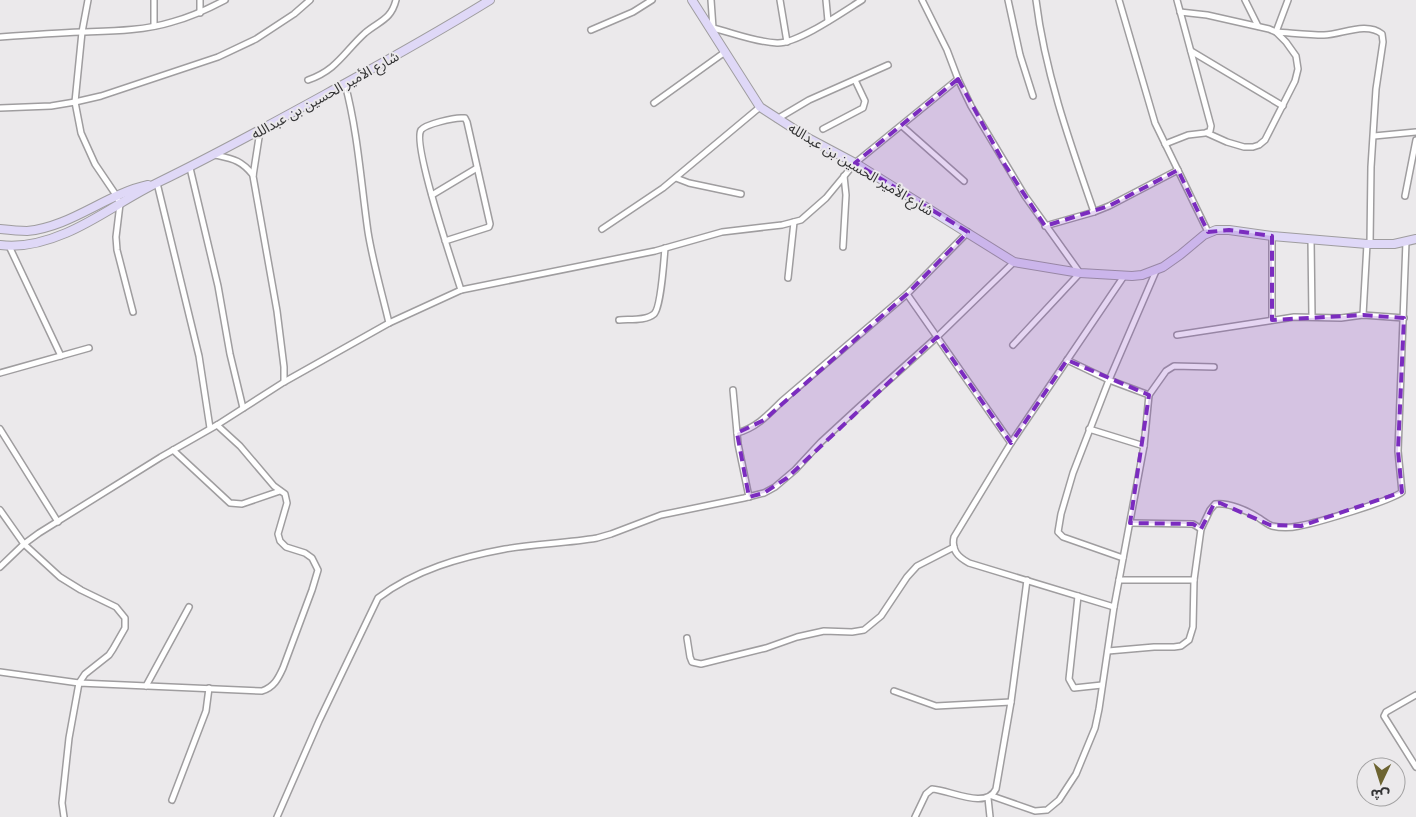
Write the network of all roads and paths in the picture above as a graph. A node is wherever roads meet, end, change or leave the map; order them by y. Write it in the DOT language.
graph roads {
  1 [pos="88,0"];
  2 [pos="154,0"];
  3 [pos="200,0"];
  4 [pos="225,0"];
  5 [pos="310,0"];
  6 [pos="396,0"];
  7 [pos="490,0"];
  8 [pos="652,0"];
  9 [pos="692,0"];
  10 [pos="711,0"];
  11 [pos="780,0"];
  12 [pos="826,0"];
  13 [pos="862,0"];
  14 [pos="922,0"];
  15 [pos="1008,0"];
  16 [pos="1036,0"];
  17 [pos="1119,0"];
  18 [pos="1177,0"];
  19 [pos="1245,0"];
  20 [pos="1288,0"];
  21 [pos="1180,12"];
  22 [pos="200,13"];
  23 [pos="828,21"];
  24 [pos="154,26"];
  25 [pos="1258,26"];
  26 [pos="711,28"];
  27 [pos="591,30"];
  28 [pos="82,32"];
  29 [pos="1276,32"];
  30 [pos="0,37"];
  31 [pos="787,42"];
  32 [pos="1191,51"];
  33 [pos="724,52"];
  34 [pos="888,65"];
  35 [pos="958,79"];
  36 [pos="308,80"];
  37 [pos="855,80"];
  38 [pos="345,84"];
  39 [pos="1033,96"];
  40 [pos="75,102"];
  41 [pos="654,103"];
  42 [pos="1283,106"];
  43 [pos="760,107"];
  44 [pos="0,108"];
  45 [pos="777,119"];
  46 [pos="902,126"];
  47 [pos="823,129"];
  48 [pos="260,131"];
  49 [pos="1416,132"];
  50 [pos="1207,133"];
  51 [pos="1374,136"];
  52 [pos="1416,140"];
  53 [pos="1165,144"];
  54 [pos="215,154"];
  55 [pos="855,163"];
  56 [pos="190,168"];
  57 [pos="477,168"];
  58 [pos="1178,170"];
  59 [pos="253,176"];
  60 [pos="844,176"];
  61 [pos="676,178"];
  62 [pos="964,181"];
  63 [pos="157,183"];
  64 [pos="741,194"];
  65 [pos="116,195"];
  66 [pos="432,195"];
  67 [pos="1405,196"];
  68 [pos="120,204"];
  69 [pos="1094,212"];
  70 [pos="794,222"];
  71 [pos="1045,226"];
  72 [pos="602,228"];
  73 [pos="0,229"];
  74 [pos="968,232"];
  75 [pos="1208,232"];
  76 [pos="1272,236"];
  77 [pos="1416,239"];
  78 [pos="1311,240"];
  79 [pos="445,241"];
  80 [pos="1406,242"];
  81 [pos="1368,244"];
  82 [pos="0,245"];
  83 [pos="9,246"];
  84 [pos="665,248"];
  85 [pos="843,248"];
  86 [pos="1014,262"];
  87 [pos="1156,271"];
  88 [pos="1080,273"];
  89 [pos="1124,276"];
  90 [pos="788,278"];
  91 [pos="461,290"];
  92 [pos="907,294"];
  93 [pos="133,312"];
  94 [pos="1363,316"];
  95 [pos="1312,317"];
  96 [pos="1404,318"];
  97 [pos="619,320"];
  98 [pos="1272,320"];
  99 [pos="389,323"];
  100 [pos="1178,335"];
  101 [pos="937,338"];
  102 [pos="1013,345"];
  103 [pos="89,348"];
  104 [pos="61,356"];
  105 [pos="1067,360"];
  106 [pos="1214,367"];
  107 [pos="0,373"];
  108 [pos="1109,380"];
  109 [pos="284,382"];
  110 [pos="733,390"];
  111 [pos="1149,395"];
  112 [pos="243,408"];
  113 [pos="218,425"];
  114 [pos="210,428"];
  115 [pos="0,429"];
  116 [pos="1089,429"];
  117 [pos="736,433"];
  118 [pos="1011,443"];
  119 [pos="1144,446"];
  120 [pos="174,450"];
  121 [pos="280,491"];
  122 [pos="749,497"];
  123 [pos="0,510"];
  124 [pos="58,522"];
  125 [pos="1130,523"];
  126 [pos="1201,529"];
  127 [pos="24,544"];
  128 [pos="954,547"];
  129 [pos="1123,558"];
  130 [pos="0,567"];
  131 [pos="1027,580"];
  132 [pos="1119,580"];
  133 [pos="1194,580"];
  134 [pos="1078,596"];
  135 [pos="189,607"];
  136 [pos="1114,608"];
  137 [pos="687,638"];
  138 [pos="1108,651"];
  139 [pos="0,672"];
  140 [pos="79,683"];
  141 [pos="1102,685"];
  142 [pos="146,686"];
  143 [pos="209,688"];
  144 [pos="894,692"];
  145 [pos="1416,695"];
  146 [pos="1011,702"];
  147 [pos="1416,767"];
  148 [pos="990,797"];
  149 [pos="172,800"];
  150 [pos="64,817"];
  151 [pos="277,817"];
  152 [pos="915,817"];
  153 [pos="990,817"];
  1 -- 28 [label="street"];
  2 -- 24 [label="street"];
  3 -- 22 [label="street"];
  4 -- 22 [label="street"];
  5 -- 40 [label="street"];
  6 -- 36 [label="street"];
  7 -- 38 [label="street, شارع الأمير الحسين بن عبدالله"];
  8 -- 27 [label="street"];
  9 -- 26 [label="street, شارع الأمير الحسين بن عبدالله"];
  10 -- 26 [label="street"];
  11 -- 31 [label="street"];
  12 -- 23 [label="street"];
  13 -- 23 [label="street"];
  14 -- 35 [label="street"];
  15 -- 39 [label="street"];
  16 -- 69 [label="street"];
  17 -- 53 [label="street"];
  18 -- 21 [label="street"];
  19 -- 25 [label="street"];
  20 -- 29 [label="street"];
  21 -- 25 [label="street"];
  21 -- 32 [label="street"];
  22 -- 24 [label="street"];
  23 -- 31 [label="street"];
  24 -- 28 [label="street"];
  25 -- 29 [label="street"];
  26 -- 31 [label="street"];
  26 -- 33 [label="street, شارع الأمير الحسين بن عبدالله"];
  28 -- 30 [label="street"];
  28 -- 40 [label="street"];
  29 -- 42 [label="street"];
  29 -- 51 [label="street"];
  32 -- 42 [label="street"];
  32 -- 50 [label="street"];
  33 -- 41 [label="street"];
  33 -- 43 [label="street, شارع الأمير الحسين بن عبدالله"];
  34 -- 37 [label="street"];
  35 -- 46 [label="street"];
  35 -- 71 [label="street"];
  37 -- 45 [label="street"];
  37 -- 47 [label="street"];
  38 -- 48 [label="street, شارع الأمير الحسين بن عبدالله"];
  38 -- 99 [label="street"];
  40 -- 44 [label="street"];
  40 -- 65 [label="street"];
  42 -- 50 [label="street"];
  43 -- 45 [label="street, شارع الأمير الحسين بن عبدالله"];
  43 -- 61 [label="street"];
  45 -- 55 [label="street, شارع الأمير الحسين بن عبدالله"];
  46 -- 55 [label="street"];
  46 -- 62 [label="street"];
  48 -- 54 [label="street, شارع الأمير الحسين بن عبدالله"];
  48 -- 59 [label="street"];
  49 -- 51 [label="street"];
  50 -- 53 [label="street"];
  51 -- 81 [label="street"];
  52 -- 67 [label="street"];
  53 -- 58 [label="street"];
  54 -- 56 [label="street, شارع الأمير الحسين بن عبدالله"];
  54 -- 59 [label="street"];
  55 -- 60 [label="street"];
  55 -- 74 [label="street, شارع الأمير الحسين بن عبدالله"];
  56 -- 63 [label="street, شارع الأمير الحسين بن عبدالله"];
  56 -- 112 [label="street"];
  57 -- 66 [label="street"];
  57 -- 66 [label="street"];
  57 -- 79 [label="street"];
  58 -- 69 [label="street"];
  58 -- 75 [label="street"];
  59 -- 109 [label="street"];
  60 -- 70 [label="street"];
  60 -- 85 [label="street"];
  61 -- 64 [label="street"];
  61 -- 72 [label="street"];
  63 -- 65 [label="street, شارع الأمير الحسين بن عبدالله"];
  63 -- 68 [label="street, شارع الأمير الحسين بن عبدالله"];
  63 -- 114 [label="street"];
  65 -- 68 [label="street"];
  65 -- 73 [label="street, شارع الأمير الحسين بن عبدالله"];
  66 -- 79 [label="street"];
  68 -- 83 [label="street, شارع الأمير الحسين بن عبدالله"];
  68 -- 93 [label="street"];
  69 -- 71 [label="street"];
  70 -- 84 [label="street"];
  70 -- 90 [label="street"];
  71 -- 88 [label="street"];
  74 -- 86 [label="street, شارع الأمير الحسين بن عبدالله"];
  74 -- 92 [label="street"];
  75 -- 76 [label="street"];
  75 -- 87 [label="street"];
  76 -- 78 [label="street"];
  76 -- 98 [label="street"];
  77 -- 80 [label="street"];
  78 -- 81 [label="street"];
  78 -- 95 [label="street"];
  79 -- 91 [label="street"];
  80 -- 81 [label="street"];
  80 -- 96 [label="street"];
  81 -- 94 [label="street"];
  82 -- 83 [label="street, شارع الأمير الحسين بن عبدالله"];
  83 -- 104 [label="street"];
  84 -- 91 [label="street"];
  84 -- 97 [label="street"];
  86 -- 88 [label="street, شارع الأمير الحسين بن عبدالله"];
  86 -- 101 [label="street"];
  87 -- 89 [label="street, شارع الأمير الحسين بن عبدالله"];
  87 -- 108 [label="street"];
  88 -- 89 [label="street, شارع الأمير الحسين بن عبدالله"];
  88 -- 102 [label="street"];
  89 -- 105 [label="street"];
  91 -- 99 [label="street"];
  92 -- 101 [label="street"];
  92 -- 117 [label="street"];
  94 -- 95 [label="street"];
  94 -- 96 [label="street"];
  95 -- 98 [label="street"];
  96 -- 126 [label="street"];
  98 -- 100 [label="street"];
  99 -- 109 [label="street"];
  101 -- 118 [label="street"];
  101 -- 122 [label="street"];
  103 -- 104 [label="street"];
  104 -- 107 [label="street"];
  105 -- 108 [label="street"];
  105 -- 118 [label="street"];
  106 -- 111 [label="street"];
  108 -- 111 [label="street"];
  108 -- 116 [label="street"];
  109 -- 112 [label="street"];
  110 -- 117 [label="street"];
  111 -- 119 [label="street"];
  112 -- 113 [label="street"];
  113 -- 114 [label="street"];
  113 -- 121 [label="street"];
  114 -- 120 [label="street"];
  115 -- 124 [label="street"];
  116 -- 119 [label="street"];
  116 -- 129 [label="street"];
  117 -- 122 [label="street"];
  118 -- 128 [label="street"];
  119 -- 125 [label="street"];
  120 -- 121 [label="street"];
  120 -- 124 [label="street"];
  121 -- 143 [label="street"];
  122 -- 151 [label="street"];
  123 -- 127 [label="street"];
  124 -- 127 [label="street"];
  125 -- 126 [label="street"];
  125 -- 129 [label="street"];
  126 -- 133 [label="street"];
  127 -- 130 [label="street"];
  127 -- 140 [label="street"];
  128 -- 131 [label="street"];
  128 -- 137 [label="street"];
  129 -- 132 [label="street"];
  131 -- 134 [label="street"];
  131 -- 146 [label="street"];
  132 -- 133 [label="street"];
  132 -- 136 [label="street"];
  133 -- 138 [label="street"];
  134 -- 136 [label="street"];
  134 -- 141 [label="street"];
  135 -- 142 [label="street"];
  136 -- 138 [label="street"];
  138 -- 141 [label="street"];
  139 -- 140 [label="street"];
  140 -- 142 [label="street"];
  140 -- 150 [label="street"];
  141 -- 148 [label="street"];
  142 -- 143 [label="street"];
  143 -- 149 [label="street"];
  144 -- 146 [label="street"];
  145 -- 147 [label="street"];
  146 -- 148 [label="street"];
  148 -- 152 [label="street"];
  148 -- 153 [label="street"];
}
